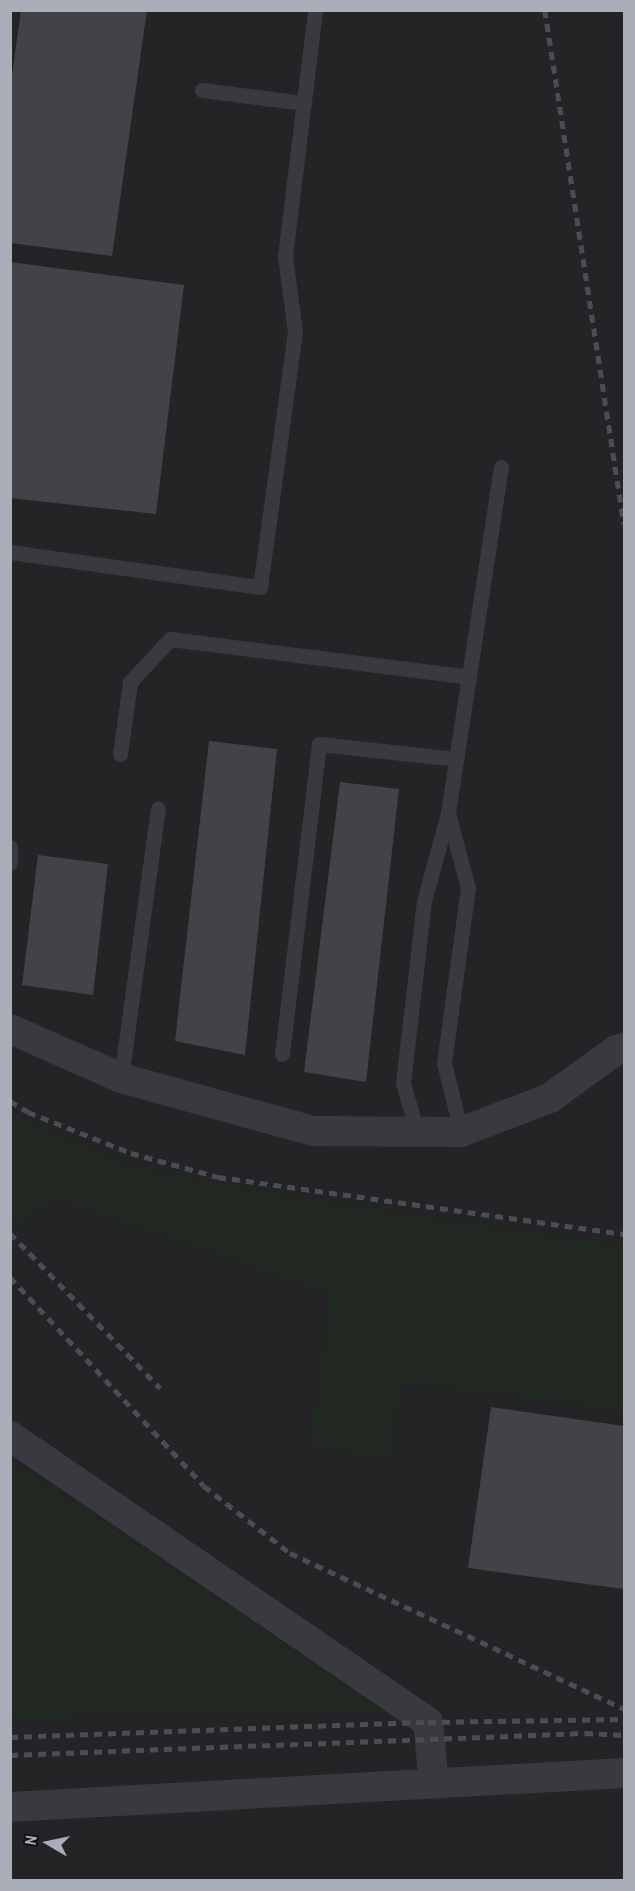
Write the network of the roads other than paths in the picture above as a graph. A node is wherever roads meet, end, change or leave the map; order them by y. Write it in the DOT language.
graph roads {
  1 [pos="315,10"];
  2 [pos="202,90"];
  3 [pos="303,103"];
  4 [pos="501,467"];
  5 [pos="10,552"];
  6 [pos="469,678"];
  7 [pos="120,754"];
  8 [pos="456,759"];
  9 [pos="158,810"];
  10 [pos="448,813"];
  11 [pos="10,847"];
  12 [pos="10,863"];
  13 [pos="10,1029"];
  14 [pos="624,1048"];
  15 [pos="282,1054"];
  16 [pos="121,1078"];
  17 [pos="417,1131"];
  18 [pos="461,1132"];
  19 [pos="10,1436"];
  20 [pos="624,1773"];
  21 [pos="434,1783"];
  22 [pos="10,1807"];
  1 -- 3 [label="lane"];
  2 -- 3 [label="lane"];
  3 -- 5 [label="lane"];
  4 -- 6 [label="lane"];
  6 -- 7 [label="lane"];
  6 -- 8 [label="lane"];
  8 -- 10 [label="lane"];
  8 -- 15 [label="lane"];
  9 -- 16 [label="lane"];
  10 -- 17 [label="lane"];
  10 -- 18 [label="lane"];
  11 -- 12 [label="lane"];
  13 -- 16 [label="street"];
  14 -- 18 [label="street"];
  16 -- 17 [label="street"];
  17 -- 18 [label="street"];
  19 -- 21 [label="street"];
  20 -- 21 [label="street"];
  21 -- 22 [label="street"];
}
